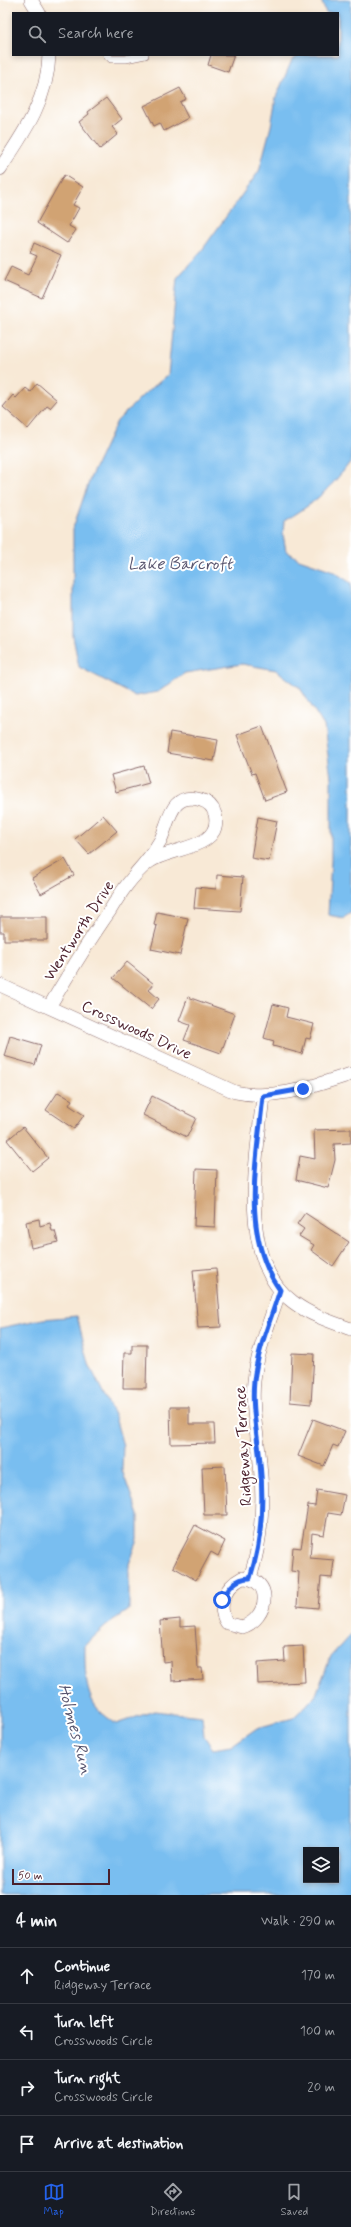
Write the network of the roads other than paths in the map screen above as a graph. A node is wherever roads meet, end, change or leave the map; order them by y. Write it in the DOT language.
graph roads {
  1 [pos="31,0"];
  2 [pos="38,12"];
  3 [pos="49,56"];
  4 [pos="108,56"];
  5 [pos="140,56"];
  6 [pos="0,169"];
  7 [pos="136,873"];
  8 [pos="0,985"];
  9 [pos="49,1007"];
  10 [pos="351,1074"];
  11 [pos="263,1096"];
  12 [pos="280,1290"];
  13 [pos="351,1329"];
  14 [pos="250,1578"];
  1 -- 2 [label="street"];
  3 -- 6 [label="street"];
  4 -- 5 [label="lane"];
  7 -- 7 [label="street, Wentworth Drive"];
  7 -- 9 [label="street, Wentworth Drive"];
  8 -- 9 [label="street, Crosswoods Drive"];
  9 -- 11 [label="street, Crosswoods Drive"];
  10 -- 11 [label="street, Crosswoods Drive"];
  11 -- 12 [label="street"];
  12 -- 13 [label="street"];
  12 -- 14 [label="street, Ridgeway Terrace"];
}
